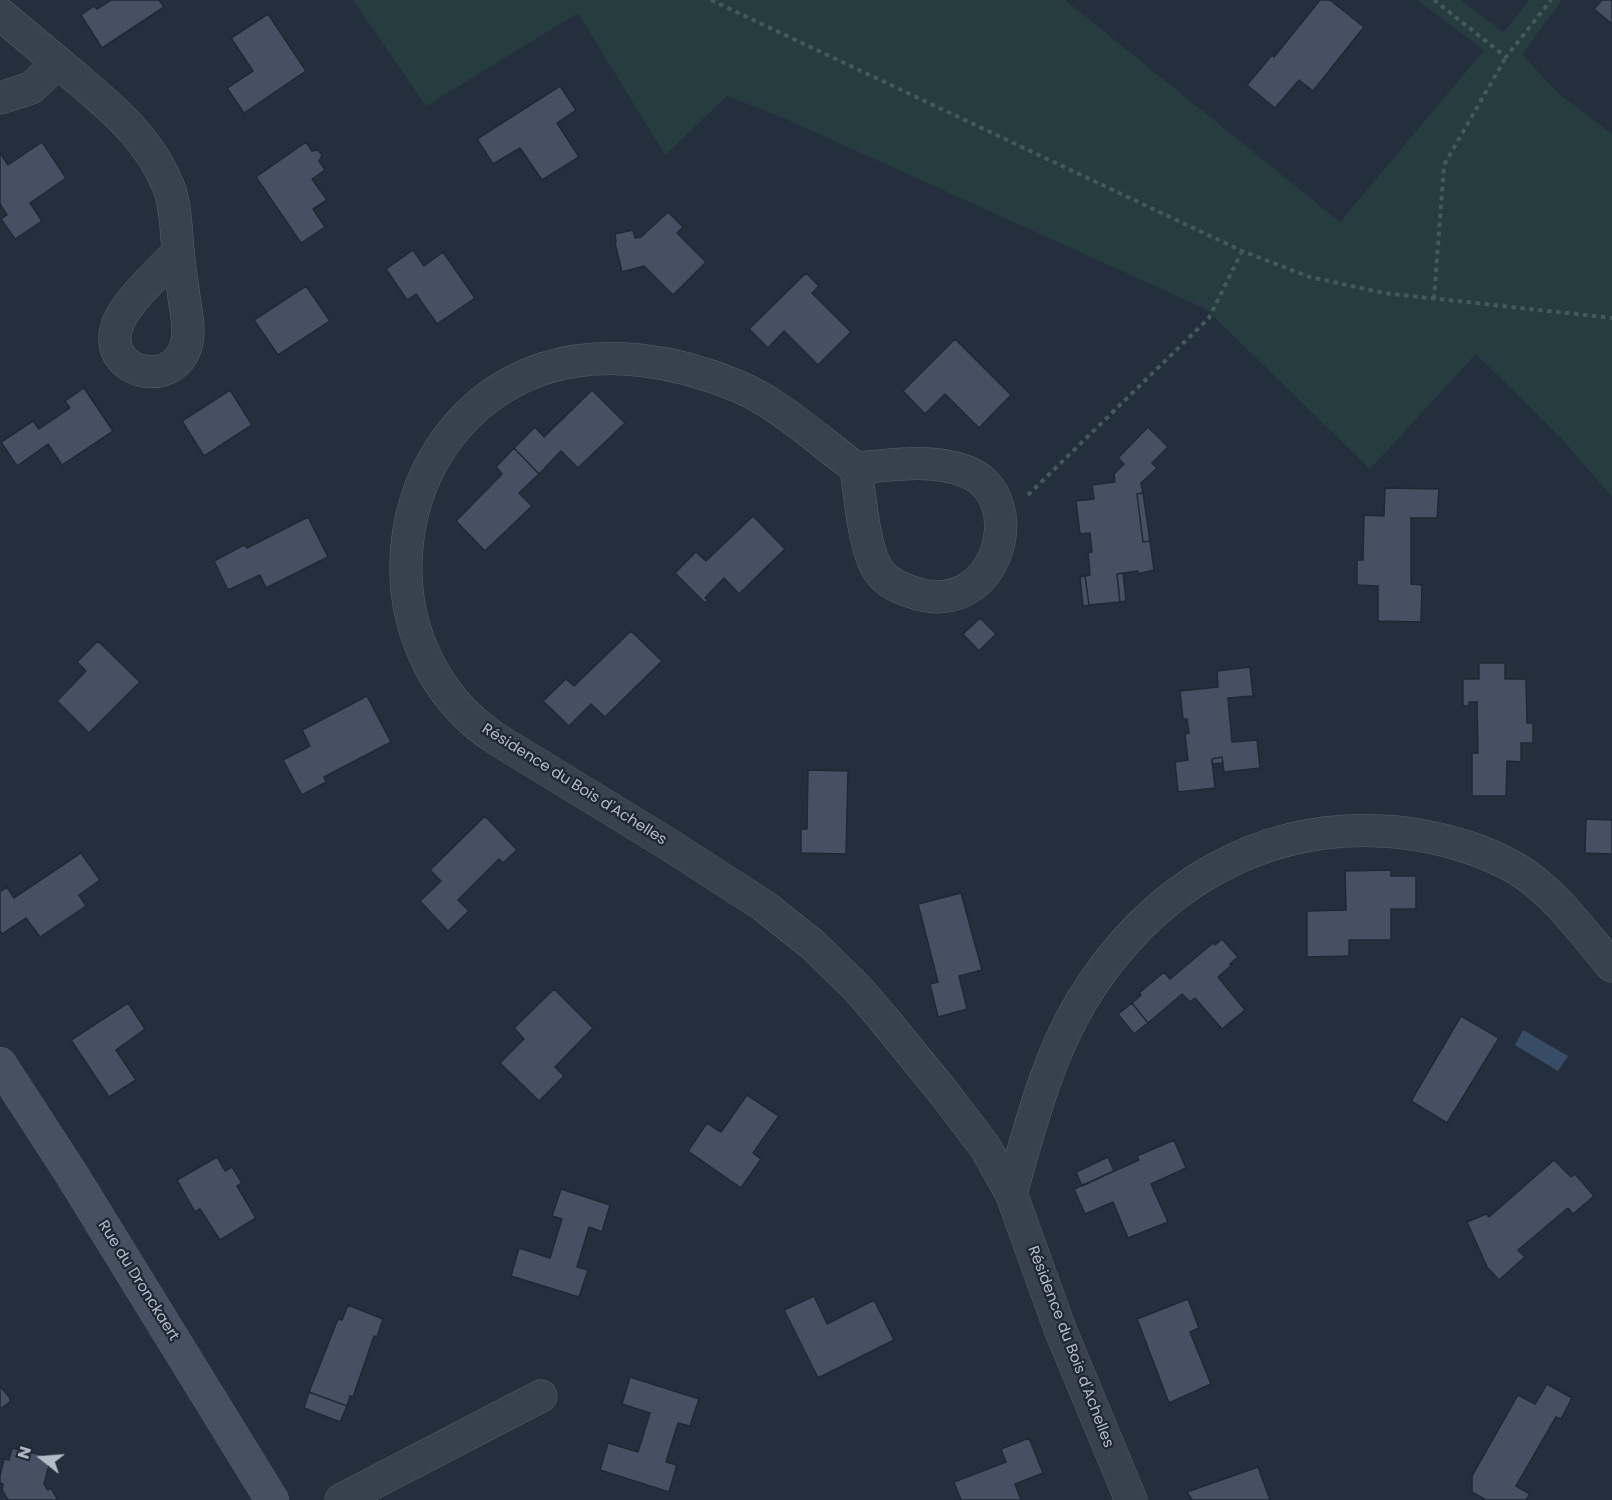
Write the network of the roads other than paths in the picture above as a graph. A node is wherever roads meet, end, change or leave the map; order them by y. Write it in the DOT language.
graph roads {
  1 [pos="0,14"];
  2 [pos="58,63"];
  3 [pos="0,98"];
  4 [pos="178,252"];
  5 [pos="856,468"];
  6 [pos="1612,966"];
  7 [pos="0,1064"];
  8 [pos="1011,1193"];
  9 [pos="541,1396"];
  10 [pos="272,1500"];
  11 [pos="341,1500"];
  12 [pos="1131,1500"];
  1 -- 2 [label="street"];
  2 -- 3 [label="street"];
  2 -- 4 [label="street"];
  5 -- 5 [label="street"];
  5 -- 8 [label="street, Résidence du Bois d'Achelles"];
  6 -- 8 [label="street"];
  7 -- 10 [label="main road, Rue du Dronckaert"];
  8 -- 12 [label="street, Résidence du Bois d'Achelles"];
  9 -- 11 [label="street"];
}
